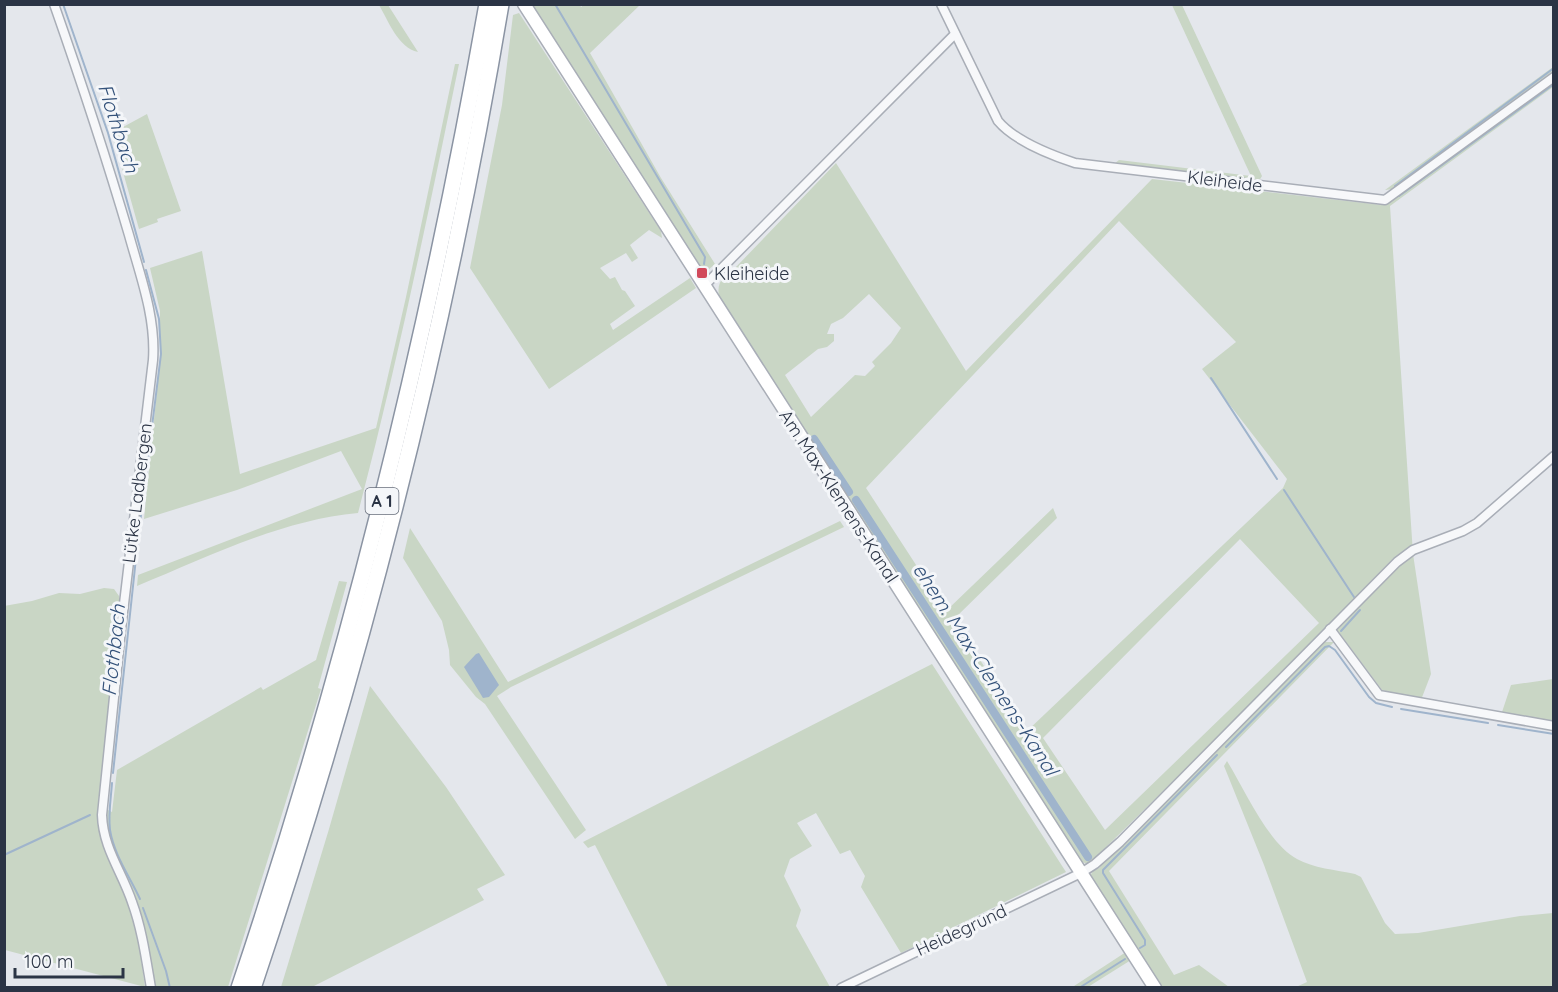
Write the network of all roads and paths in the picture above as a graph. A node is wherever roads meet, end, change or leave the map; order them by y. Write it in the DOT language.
graph roads {
  1 [pos="54,4"];
  2 [pos="487,4"];
  3 [pos="501,4"];
  4 [pos="524,4"];
  5 [pos="941,4"];
  6 [pos="955,34"];
  7 [pos="1554,77"];
  8 [pos="705,285"];
  9 [pos="1554,456"];
  10 [pos="1330,630"];
  11 [pos="1554,726"];
  12 [pos="1081,873"];
  13 [pos="151,987"];
  14 [pos="238,987"];
  15 [pos="253,987"];
  16 [pos="841,987"];
  17 [pos="1155,987"];
  1 -- 13 [label="street, Lütke Ladbergen"];
  2 -- 14 [label="highway, A 1"];
  3 -- 15 [label="highway, A 1"];
  4 -- 8 [label="main road, Am Max-Klemens-Kanal"];
  5 -- 6 [label="street, Kleiheide"];
  6 -- 7 [label="street, Kleiheide"];
  6 -- 8 [label="street"];
  8 -- 12 [label="main road, Am Max-Klemens-Kanal"];
  9 -- 10 [label="street, Heidegrund"];
  10 -- 11 [label="street"];
  10 -- 12 [label="street, Heidegrund"];
  12 -- 16 [label="street, Heidegrund"];
  12 -- 17 [label="main road, Am Max-Klemens-Kanal"];
}
